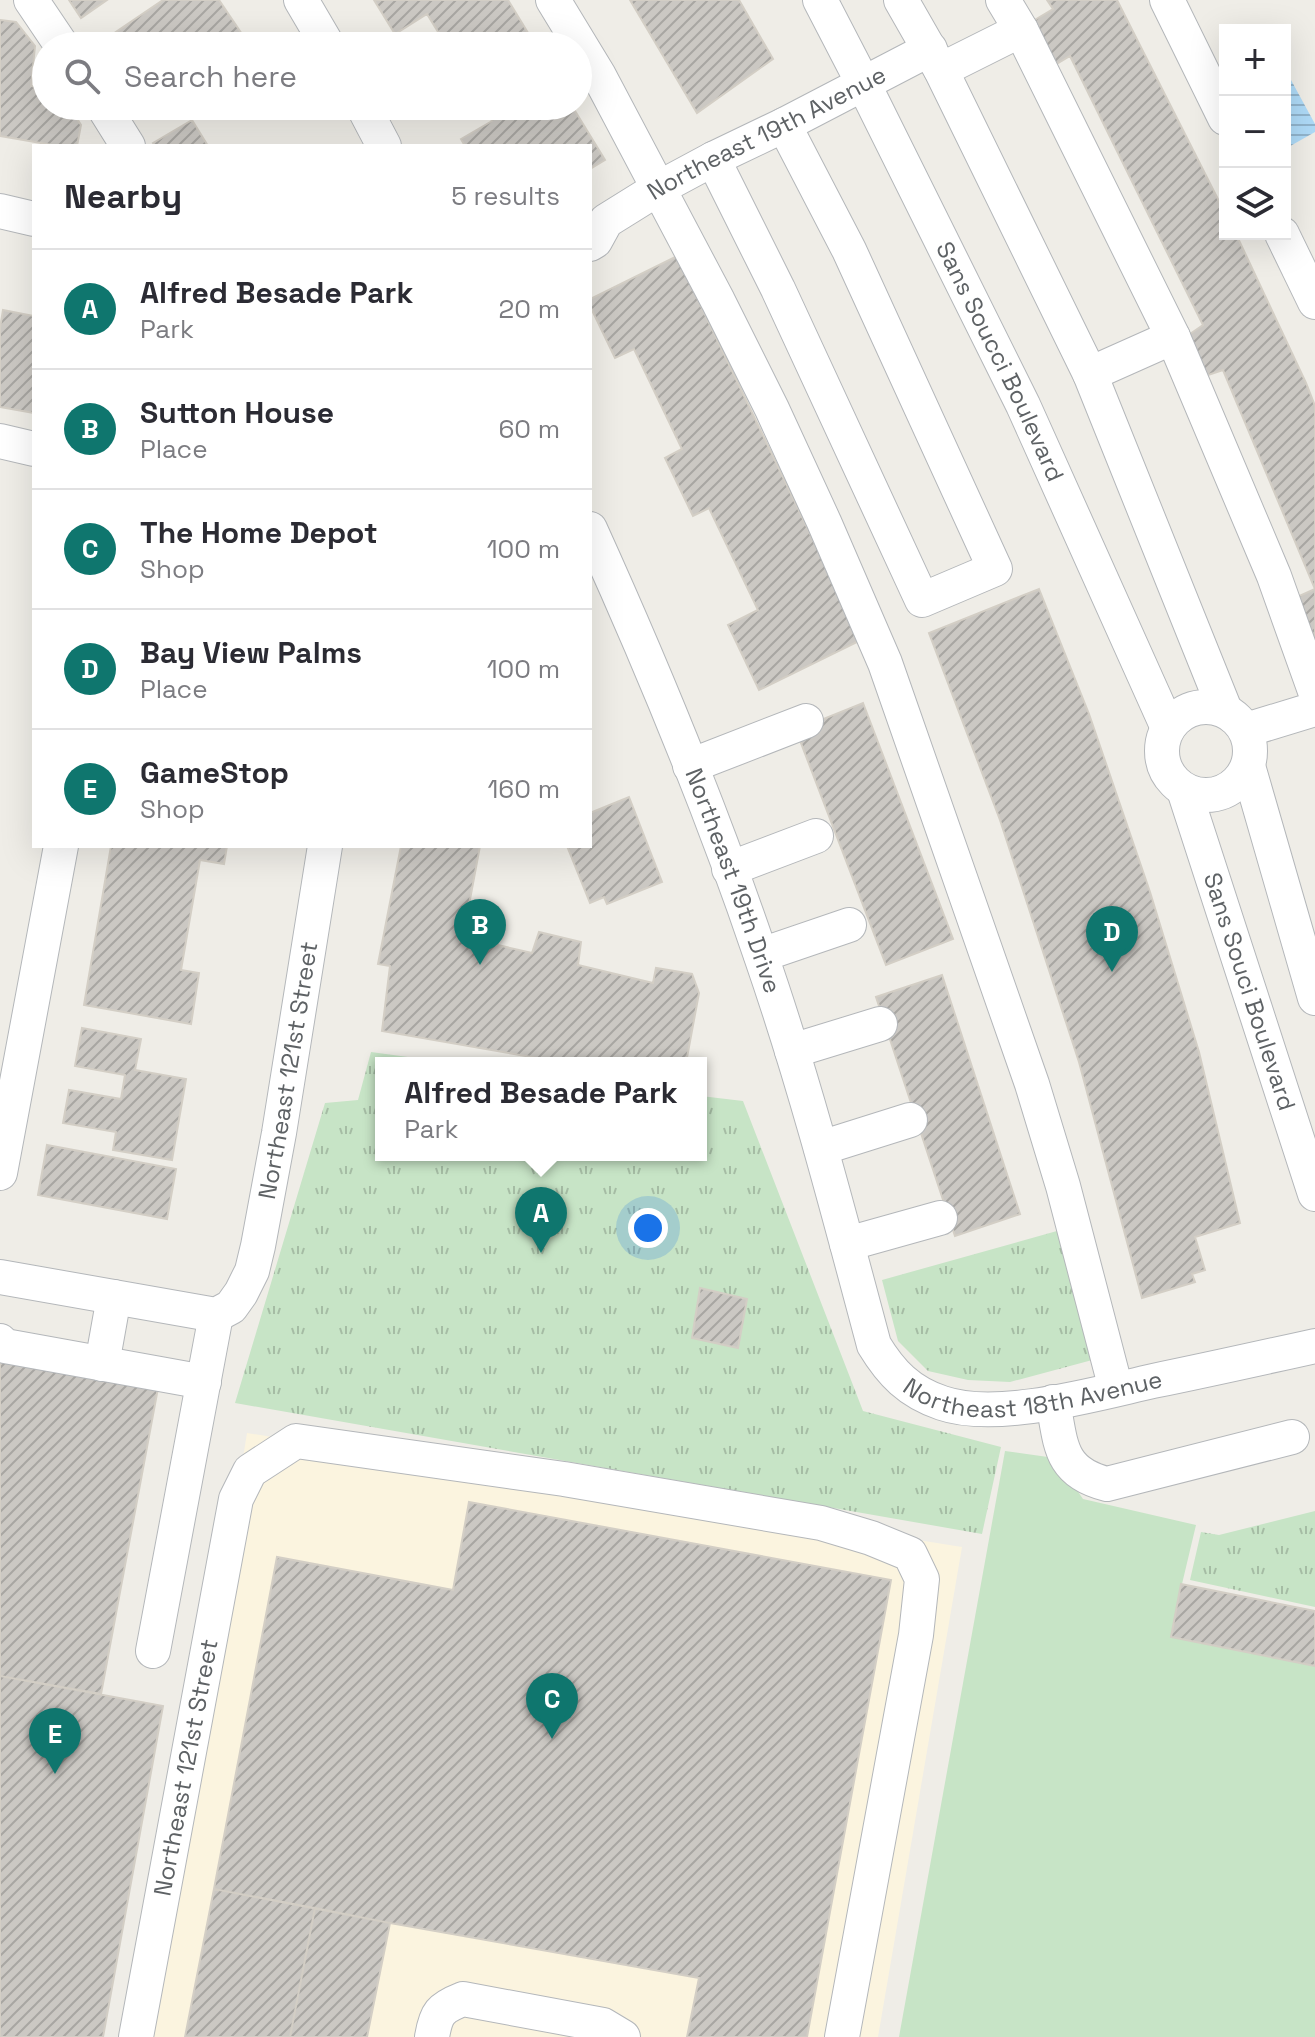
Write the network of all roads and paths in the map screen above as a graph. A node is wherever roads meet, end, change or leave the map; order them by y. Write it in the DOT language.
graph roads {
  1 [pos="31,0"];
  2 [pos="301,0"];
  3 [pos="553,0"];
  4 [pos="820,0"];
  5 [pos="901,0"];
  6 [pos="1003,0"];
  7 [pos="1167,0"];
  8 [pos="1021,30"];
  9 [pos="53,32"];
  10 [pos="320,32"];
  11 [pos="572,32"];
  12 [pos="935,60"];
  13 [pos="592,64"];
  14 [pos="863,83"];
  15 [pos="1219,106"];
  16 [pos="112,120"];
  17 [pos="372,120"];
  18 [pos="784,125"];
  19 [pos="127,144"];
  20 [pos="388,144"];
  21 [pos="713,159"];
  22 [pos="659,188"];
  23 [pos="0,211"];
  24 [pos="32,219"];
  25 [pos="595,228"];
  26 [pos="1285,240"];
  27 [pos="1315,302"];
  28 [pos="1173,337"];
  29 [pos="1090,374"];
  30 [pos="0,441"];
  31 [pos="32,449"];
  32 [pos="592,533"];
  33 [pos="1315,691"];
  34 [pos="1315,709"];
  35 [pos="1236,720"];
  36 [pos="806,721"];
  37 [pos="1168,728"];
  38 [pos="690,766"];
  39 [pos="1248,766"];
  40 [pos="1184,790"];
  41 [pos="816,836"];
  42 [pos="61,848"];
  43 [pos="325,848"];
  44 [pos="729,869"];
  45 [pos="849,925"];
  46 [pos="761,955"];
  47 [pos="1310,965"];
  48 [pos="1315,998"];
  49 [pos="880,1024"];
  50 [pos="792,1051"];
  51 [pos="910,1120"];
  52 [pos="821,1148"];
  53 [pos="0,1173"];
  54 [pos="1315,1194"];
  55 [pos="940,1218"];
  56 [pos="847,1244"];
  57 [pos="0,1277"];
  58 [pos="114,1297"];
  59 [pos="229,1304"];
  60 [pos="0,1341"];
  61 [pos="1315,1346"];
  62 [pos="102,1364"];
  63 [pos="204,1382"];
  64 [pos="1116,1389"];
  65 [pos="1053,1402"];
  66 [pos="1292,1437"];
  67 [pos="153,1651"];
  68 [pos="136,2037"];
  69 [pos="432,2037"];
  70 [pos="623,2037"];
  71 [pos="842,2037"];
  1 -- 9 [label="street"];
  2 -- 10 [label="street"];
  3 -- 11 [label="street"];
  4 -- 14 [label="street, Sans Soucci Boulevard"];
  5 -- 12 [label="street"];
  6 -- 8 [label="street"];
  7 -- 15 [label="street"];
  8 -- 12 [label="street, Northeast 19th Avenue"];
  8 -- 28 [label="street"];
  12 -- 14 [label="street, Northeast 19th Avenue"];
  12 -- 29 [label="street"];
  13 -- 22 [label="street"];
  14 -- 18 [label="street, Northeast 19th Avenue"];
  14 -- 37 [label="street, Sans Soucci Boulevard"];
  16 -- 19 [label="street"];
  17 -- 20 [label="street"];
  18 -- 21 [label="street, Northeast 19th Avenue"];
  18 -- 21 [label="street"];
  21 -- 22 [label="street, Northeast 19th Avenue"];
  22 -- 25 [label="street, Northeast 19th Avenue"];
  22 -- 64 [label="street"];
  23 -- 24 [label="street"];
  26 -- 27 [label="street"];
  28 -- 29 [label="street"];
  28 -- 33 [label="street"];
  29 -- 35 [label="street"];
  30 -- 31 [label="street"];
  32 -- 38 [label="street, Northeast 19th Drive"];
  34 -- 35 [label="street"];
  35 -- 37 [label="street"];
  35 -- 39 [label="street"];
  36 -- 38 [label="street"];
  37 -- 40 [label="street"];
  38 -- 44 [label="street, Northeast 19th Drive"];
  39 -- 40 [label="street"];
  39 -- 47 [label="street"];
  40 -- 54 [label="street, Sans Souci Boulevard"];
  41 -- 44 [label="street"];
  42 -- 53 [label="street"];
  43 -- 59 [label="street, Northeast 121st Street"];
  44 -- 46 [label="street, Northeast 19th Drive"];
  45 -- 46 [label="street"];
  46 -- 50 [label="street, Northeast 19th Drive"];
  47 -- 48 [label="street"];
  49 -- 50 [label="street"];
  50 -- 52 [label="street, Northeast 19th Drive"];
  51 -- 52 [label="street"];
  52 -- 56 [label="street, Northeast 19th Drive"];
  55 -- 56 [label="street"];
  56 -- 65 [label="street, Northeast 18th Avenue"];
  57 -- 58 [label="street"];
  58 -- 59 [label="street"];
  58 -- 62 [label="street"];
  59 -- 63 [label="street, Northeast 121st Street"];
  60 -- 62 [label="street"];
  61 -- 64 [label="street, Northeast 18th Avenue"];
  62 -- 63 [label="street"];
  63 -- 67 [label="street, Northeast 121st Street"];
  64 -- 65 [label="street, Northeast 18th Avenue"];
  65 -- 66 [label="street"];
  68 -- 71 [label="street, Northeast 121st Street"];
  69 -- 70 [label="street"];
}
